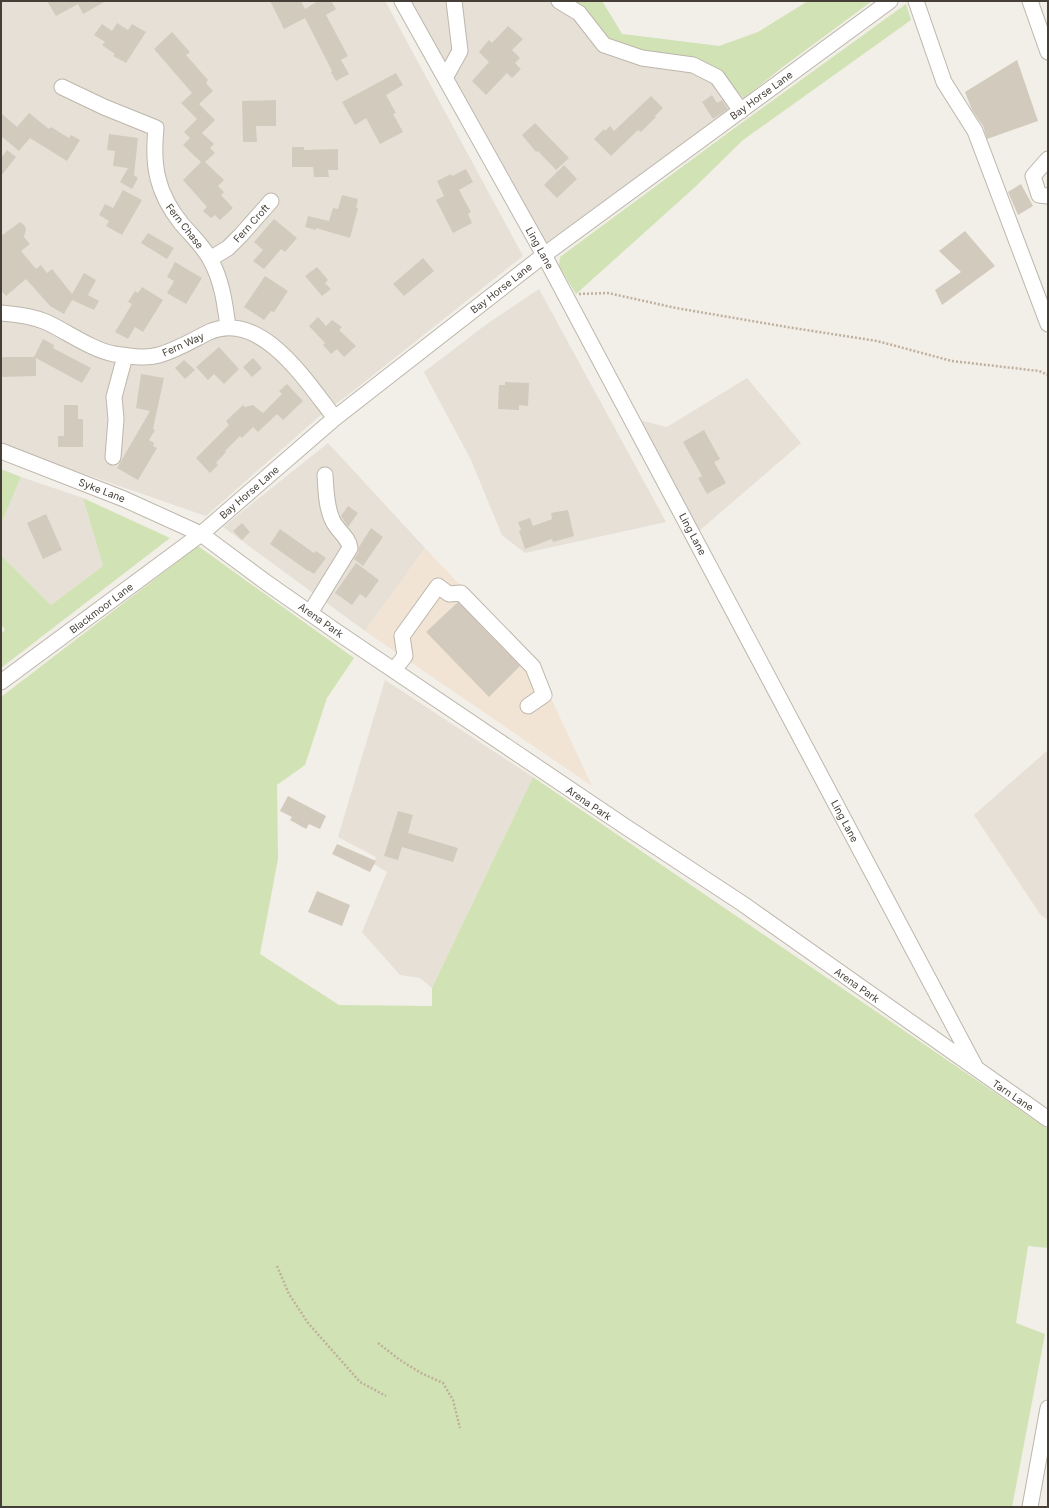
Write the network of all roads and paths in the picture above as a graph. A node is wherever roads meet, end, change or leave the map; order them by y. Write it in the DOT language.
graph roads {
  1 [pos="402,1"];
  2 [pos="454,1"];
  3 [pos="559,1"];
  4 [pos="890,1"];
  5 [pos="916,1"];
  6 [pos="1030,1"];
  7 [pos="1048,52"];
  8 [pos="445,78"];
  9 [pos="62,87"];
  10 [pos="741,111"];
  11 [pos="1048,159"];
  12 [pos="1048,196"];
  13 [pos="271,201"];
  14 [pos="544,255"];
  15 [pos="210,259"];
  16 [pos="565,295"];
  17 [pos="1,313"];
  18 [pos="1048,324"];
  19 [pos="228,327"];
  20 [pos="125,356"];
  21 [pos="1048,375"];
  22 [pos="335,418"];
  23 [pos="1,451"];
  24 [pos="113,457"];
  25 [pos="325,475"];
  26 [pos="201,534"];
  27 [pos="310,613"];
  28 [pos="394,670"];
  29 [pos="1,682"];
  30 [pos="528,706"];
  31 [pos="978,1071"];
  32 [pos="1048,1119"];
  33 [pos="277,1266"];
  34 [pos="378,1344"];
  35 [pos="386,1396"];
  36 [pos="1048,1408"];
  37 [pos="460,1428"];
  38 [pos="1030,1507"];
  1 -- 8 [label="street, Ling Lane"];
  2 -- 8 [label="street"];
  3 -- 10 [label="street"];
  4 -- 10 [label="street, Bay Horse Lane"];
  5 -- 18 [label="street"];
  6 -- 7 [label="street"];
  8 -- 14 [label="street, Ling Lane"];
  9 -- 15 [label="street, Fern Chase"];
  10 -- 14 [label="street, Bay Horse Lane"];
  11 -- 12 [label="street"];
  13 -- 15 [label="street, Fern Croft"];
  14 -- 16 [label="street, Ling Lane"];
  14 -- 22 [label="street, Bay Horse Lane"];
  15 -- 19 [label="street, Fern Chase"];
  16 -- 21 [label="path"];
  16 -- 31 [label="street, Ling Lane"];
  17 -- 20 [label="street, Fern Way"];
  19 -- 20 [label="street, Fern Way"];
  19 -- 22 [label="street, Fern Way"];
  20 -- 24 [label="street"];
  22 -- 26 [label="street, Bay Horse Lane"];
  23 -- 26 [label="street, Syke Lane"];
  25 -- 27 [label="street"];
  26 -- 27 [label="street, Arena Park"];
  26 -- 29 [label="street, Blackmoor Lane"];
  27 -- 28 [label="street, Arena Park"];
  28 -- 30 [label="street"];
  28 -- 31 [label="street, Arena Park"];
  31 -- 32 [label="street, Tarn Lane"];
  33 -- 35 [label="path"];
  34 -- 37 [label="path"];
  36 -- 38 [label="street"];
}
